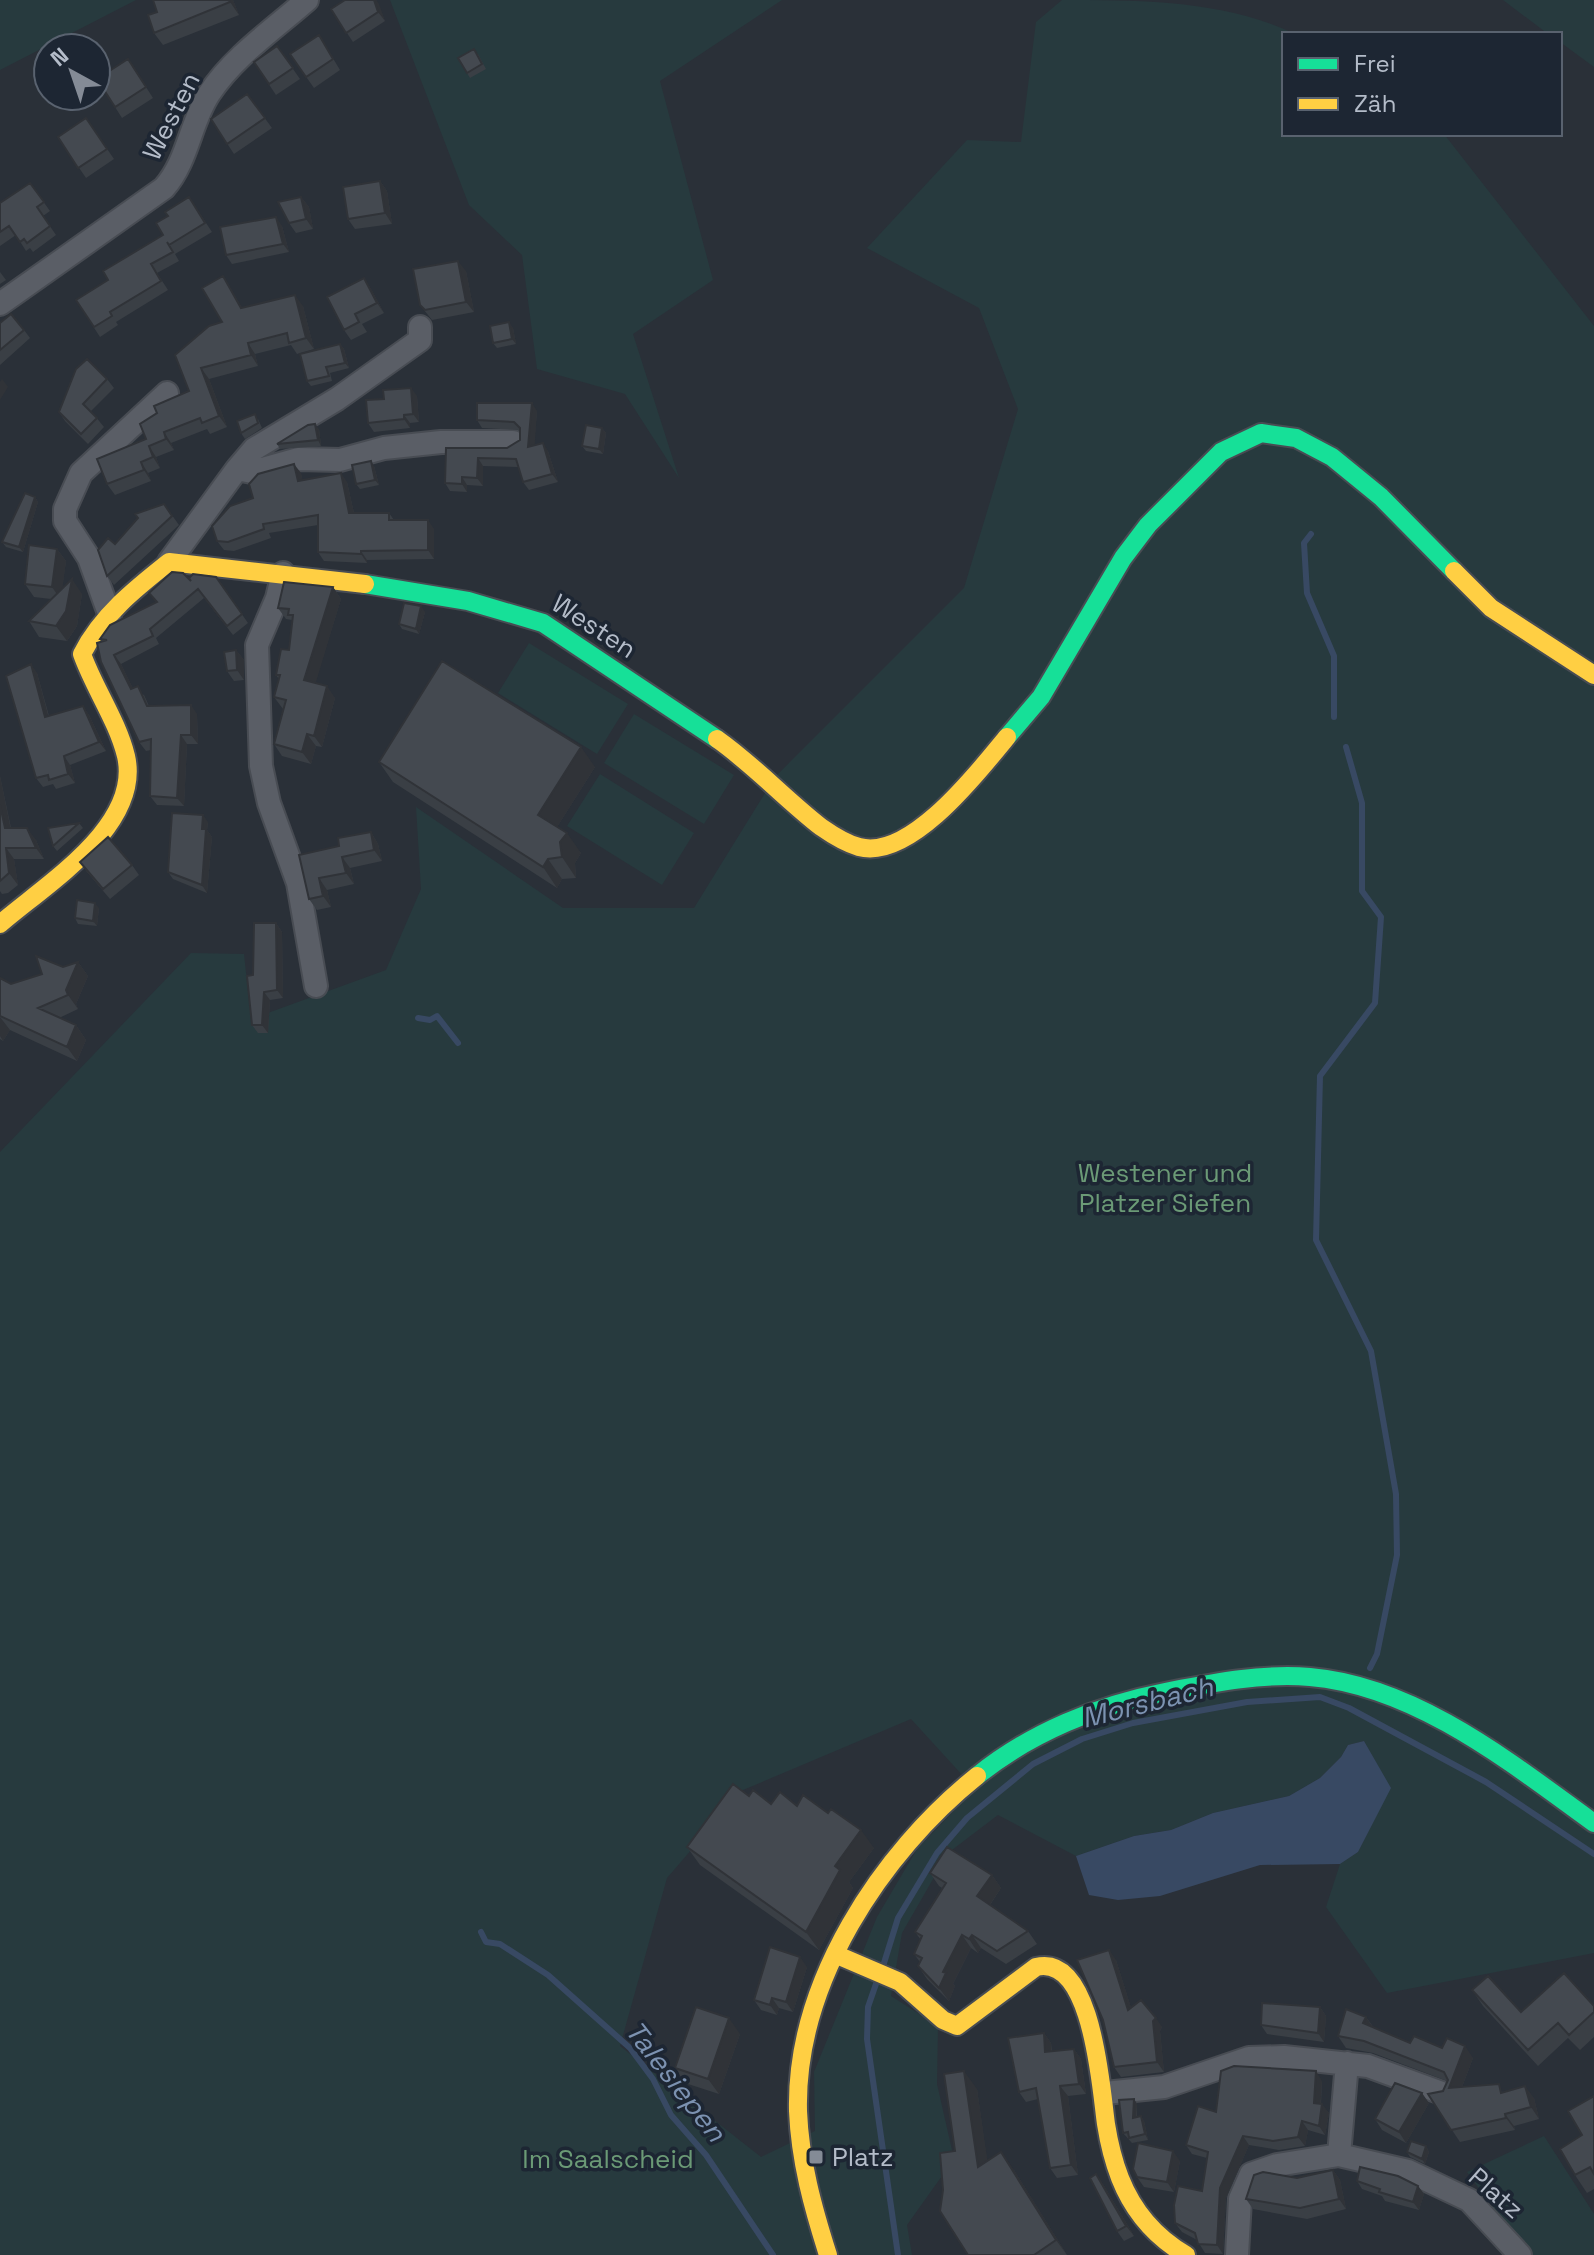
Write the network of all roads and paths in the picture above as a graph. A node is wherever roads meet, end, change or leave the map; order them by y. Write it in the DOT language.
graph roads {
  1 [pos="307,0"];
  2 [pos="0,304"];
  3 [pos="420,327"];
  4 [pos="167,393"];
  5 [pos="513,442"];
  6 [pos="237,469"];
  7 [pos="169,562"];
  8 [pos="283,573"];
  9 [pos="110,616"];
  10 [pos="1594,675"];
  11 [pos="0,924"];
  12 [pos="316,986"];
  13 [pos="1594,1823"];
  14 [pos="837,1955"];
  15 [pos="1347,2063"];
  16 [pos="1105,2093"];
  17 [pos="1442,2093"];
  18 [pos="1339,2155"];
  19 [pos="828,2255"];
  20 [pos="1186,2255"];
  21 [pos="1237,2255"];
  22 [pos="1520,2255"];
  1 -- 2 [label="street, Westen"];
  3 -- 6 [label="street"];
  4 -- 9 [label="street"];
  5 -- 6 [label="street"];
  6 -- 7 [label="street"];
  7 -- 8 [label="street, Westen"];
  7 -- 9 [label="street"];
  8 -- 10 [label="street, Westen"];
  8 -- 12 [label="street"];
  9 -- 11 [label="street"];
  13 -- 14 [label="street"];
  14 -- 16 [label="street"];
  14 -- 19 [label="street"];
  15 -- 16 [label="street"];
  15 -- 17 [label="street"];
  15 -- 18 [label="street"];
  16 -- 20 [label="street"];
  18 -- 21 [label="street, Platz"];
  18 -- 22 [label="street, Platz"];
}
